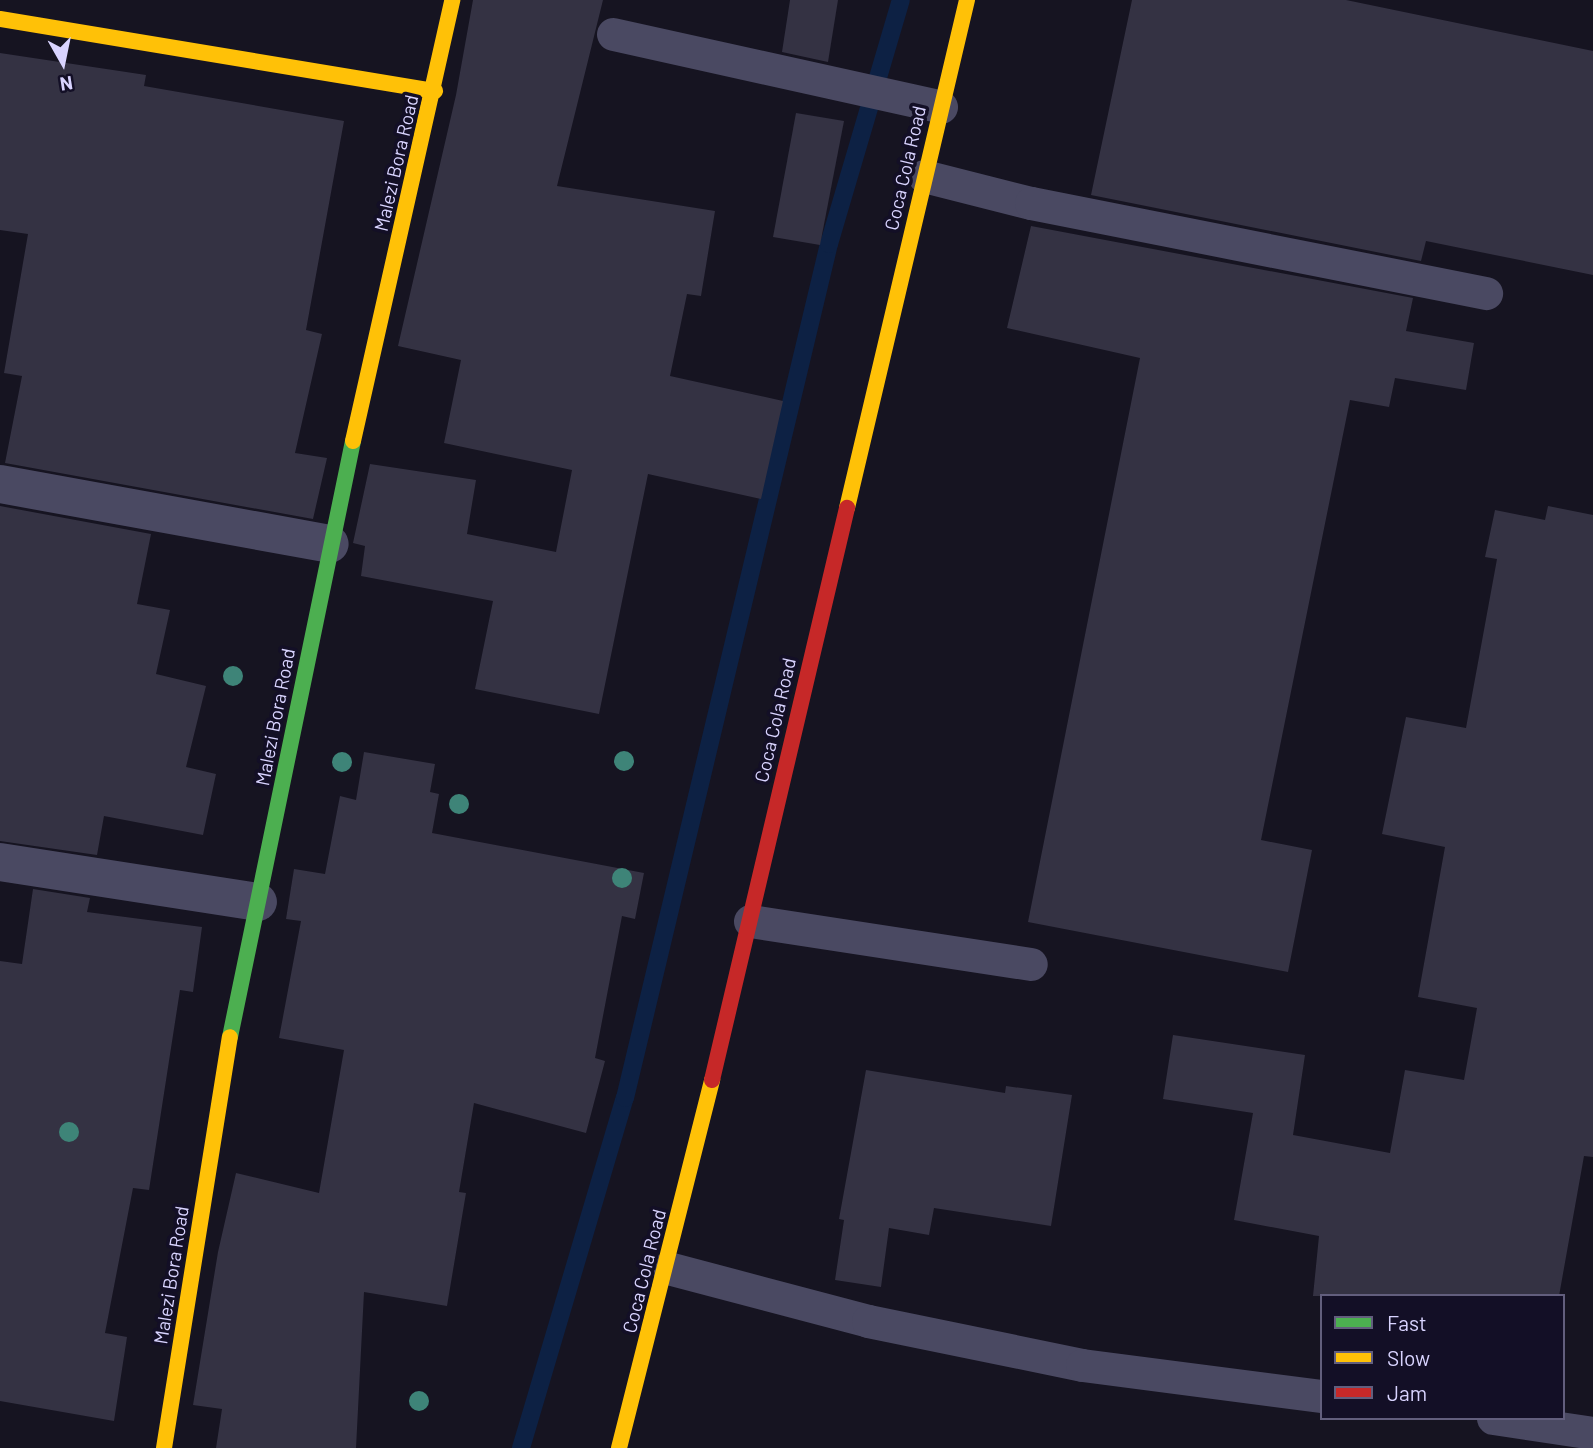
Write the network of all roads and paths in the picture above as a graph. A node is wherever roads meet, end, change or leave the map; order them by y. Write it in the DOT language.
graph roads {
  1 [pos="452,0"];
  2 [pos="967,0"];
  3 [pos="0,19"];
  4 [pos="613,34"];
  5 [pos="435,91"];
  6 [pos="940,107"];
  7 [pos="924,176"];
  8 [pos="1486,293"];
  9 [pos="0,484"];
  10 [pos="330,544"];
  11 [pos="0,862"];
  12 [pos="258,902"];
  13 [pos="750,921"];
  14 [pos="1031,964"];
  15 [pos="668,1268"];
  16 [pos="1320,1396"];
  17 [pos="1506,1420"];
  18 [pos="1593,1433"];
  19 [pos="164,1448"];
  20 [pos="619,1448"];
  1 -- 5 [label="street, Malezi Bora Road"];
  2 -- 6 [label="street, Coca Cola Road"];
  3 -- 5 [label="street"];
  4 -- 6 [label="lane"];
  5 -- 10 [label="street, Malezi Bora Road"];
  6 -- 7 [label="street, Coca Cola Road"];
  7 -- 8 [label="lane"];
  7 -- 13 [label="street, Coca Cola Road"];
  9 -- 10 [label="street"];
  10 -- 12 [label="street, Malezi Bora Road"];
  11 -- 12 [label="street"];
  12 -- 19 [label="street, Malezi Bora Road"];
  13 -- 14 [label="lane"];
  13 -- 15 [label="street, Coca Cola Road"];
  15 -- 16 [label="lane"];
  15 -- 20 [label="street, Coca Cola Road"];
  17 -- 18 [label="lane"];
}
